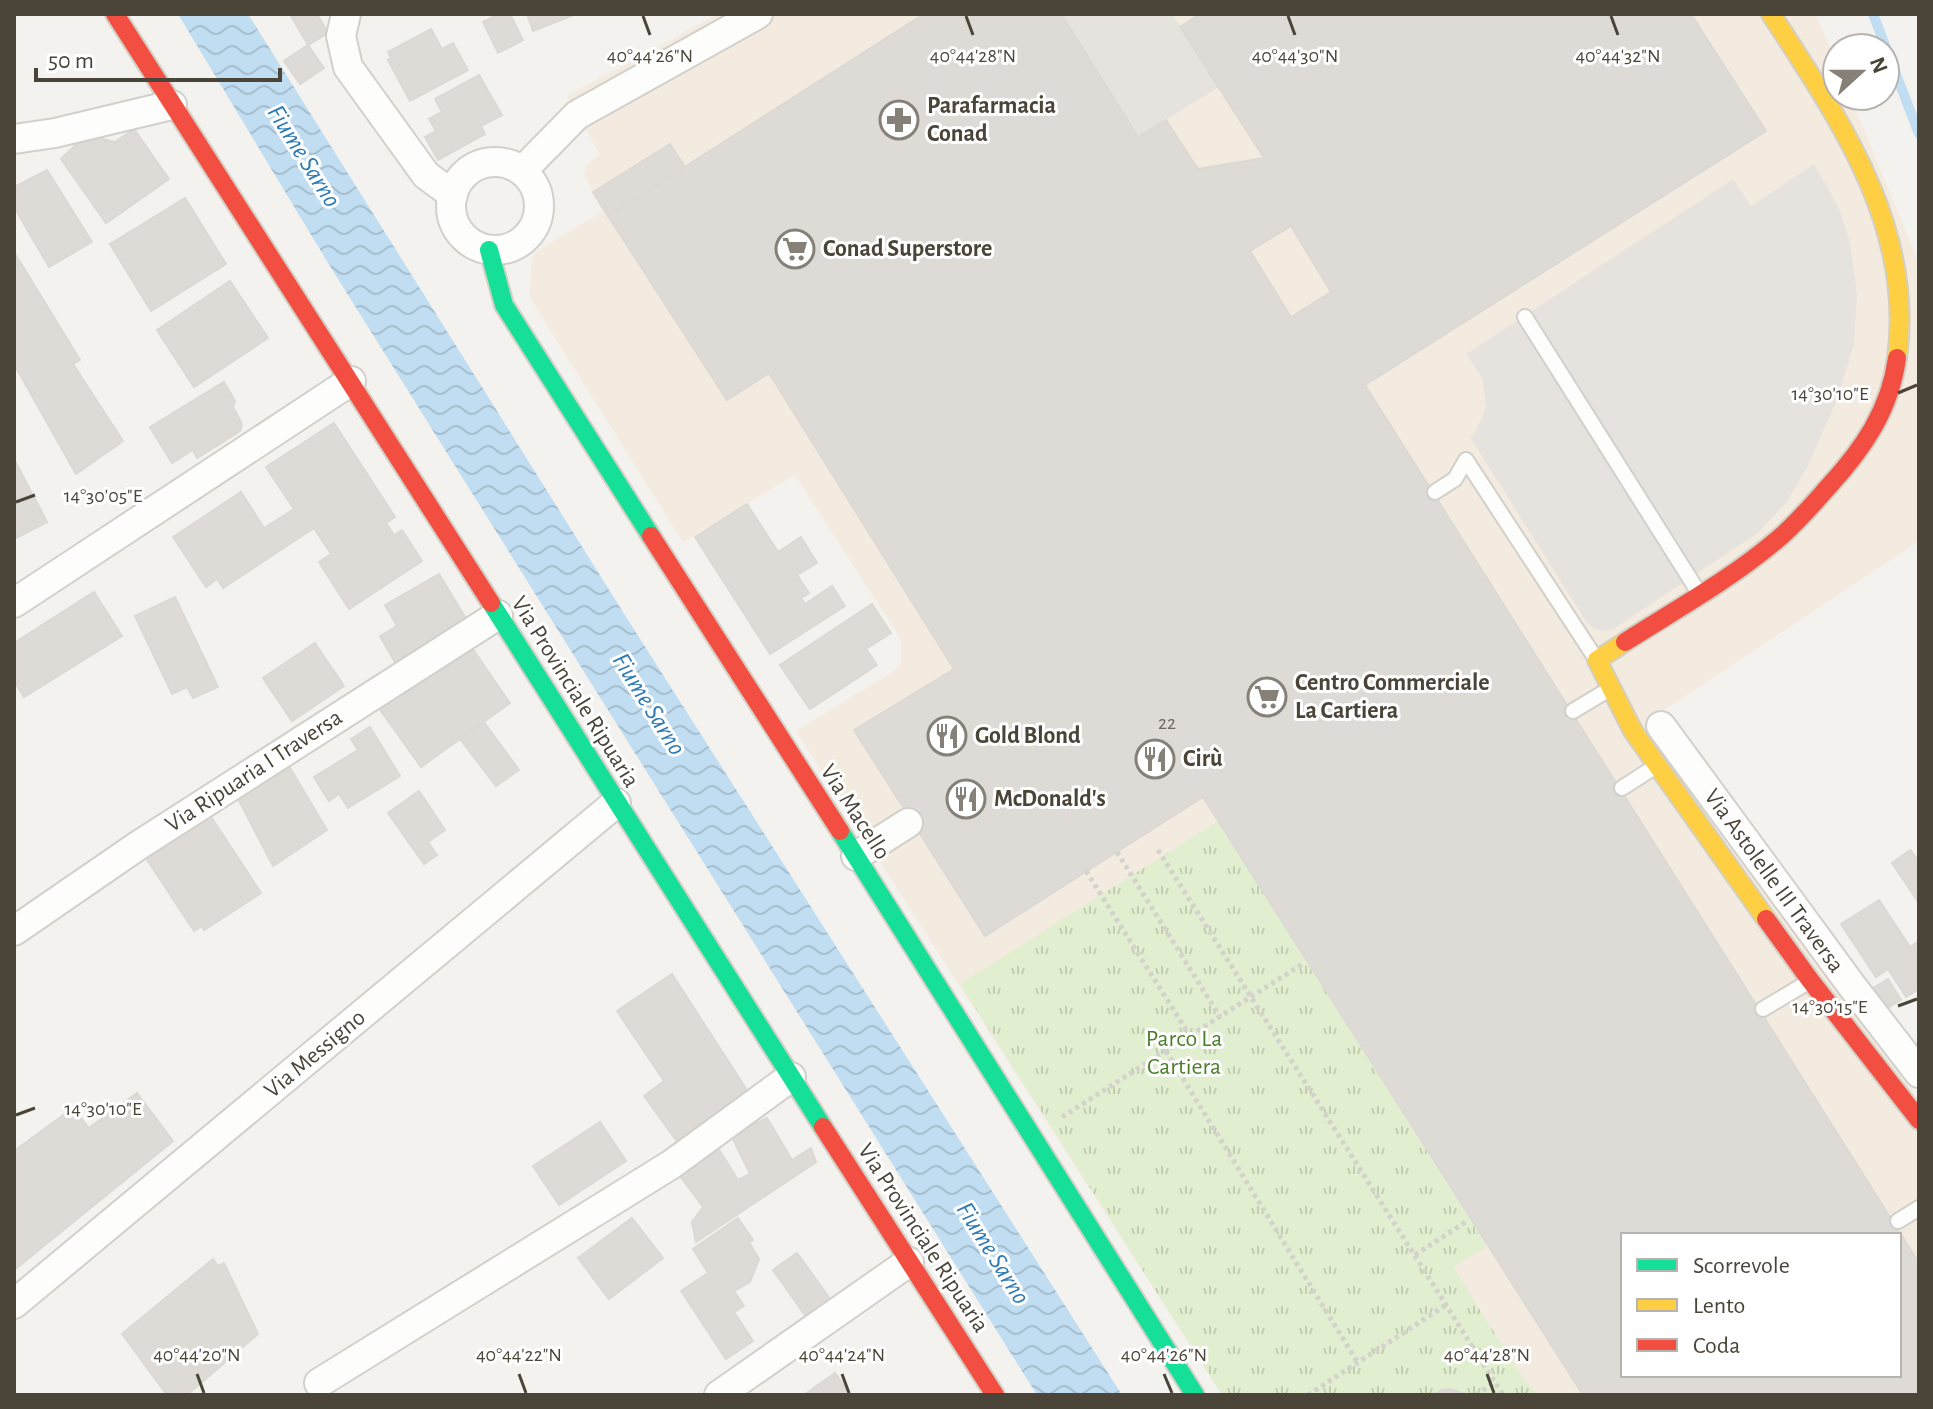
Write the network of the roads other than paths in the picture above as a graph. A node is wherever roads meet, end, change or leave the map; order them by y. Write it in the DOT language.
graph roads {
  1 [pos="115,14"];
  2 [pos="346,14"];
  3 [pos="758,14"];
  4 [pos="1771,14"];
  5 [pos="172,105"];
  6 [pos="14,139"];
  7 [pos="522,171"];
  8 [pos="453,195"];
  9 [pos="489,250"];
  10 [pos="1525,317"];
  11 [pos="351,381"];
  12 [pos="1435,492"];
  13 [pos="1699,593"];
  14 [pos="14,603"];
  15 [pos="498,615"];
  16 [pos="1597,660"];
  17 [pos="1611,688"];
  18 [pos="1573,711"];
  19 [pos="1661,726"];
  20 [pos="1657,766"];
  21 [pos="1622,788"];
  22 [pos="616,803"];
  23 [pos="908,823"];
  24 [pos="856,856"];
  25 [pos="14,931"];
  26 [pos="1810,980"];
  27 [pos="1763,1009"];
  28 [pos="1919,1073"];
  29 [pos="791,1077"];
  30 [pos="1919,1120"];
  31 [pos="1919,1208"];
  32 [pos="1898,1221"];
  33 [pos="909,1262"];
  34 [pos="14,1304"];
  35 [pos="319,1383"];
  36 [pos="719,1395"];
  37 [pos="995,1395"];
  38 [pos="1195,1395"];
  1 -- 5 [label="street, Via Provinciale Ripuaria"];
  2 -- 8 [label="street"];
  3 -- 7 [label="street"];
  4 -- 13 [label="street"];
  5 -- 6 [label="street"];
  5 -- 11 [label="street, Via Provinciale Ripuaria"];
  7 -- 8 [label="street"];
  7 -- 9 [label="street"];
  8 -- 9 [label="street"];
  9 -- 24 [label="street, Via Macello"];
  10 -- 13 [label="lane"];
  11 -- 14 [label="street"];
  11 -- 15 [label="street, Via Provinciale Ripuaria"];
  12 -- 16 [label="lane"];
  13 -- 16 [label="street"];
  15 -- 22 [label="street, Via Provinciale Ripuaria"];
  15 -- 25 [label="street, Via Ripuaria I Traversa"];
  16 -- 17 [label="street"];
  17 -- 18 [label="lane"];
  17 -- 20 [label="street"];
  19 -- 28 [label="street, Via Astolelle III Traversa"];
  20 -- 21 [label="lane"];
  20 -- 26 [label="street"];
  22 -- 29 [label="street, Via Provinciale Ripuaria"];
  22 -- 34 [label="street, Via Messigno"];
  23 -- 24 [label="street"];
  24 -- 38 [label="street, Via Macello"];
  26 -- 27 [label="lane"];
  26 -- 30 [label="street"];
  29 -- 33 [label="street, Via Provinciale Ripuaria"];
  29 -- 35 [label="street"];
  31 -- 32 [label="lane"];
  33 -- 36 [label="street"];
  33 -- 37 [label="street, Via Provinciale Ripuaria"];
}
